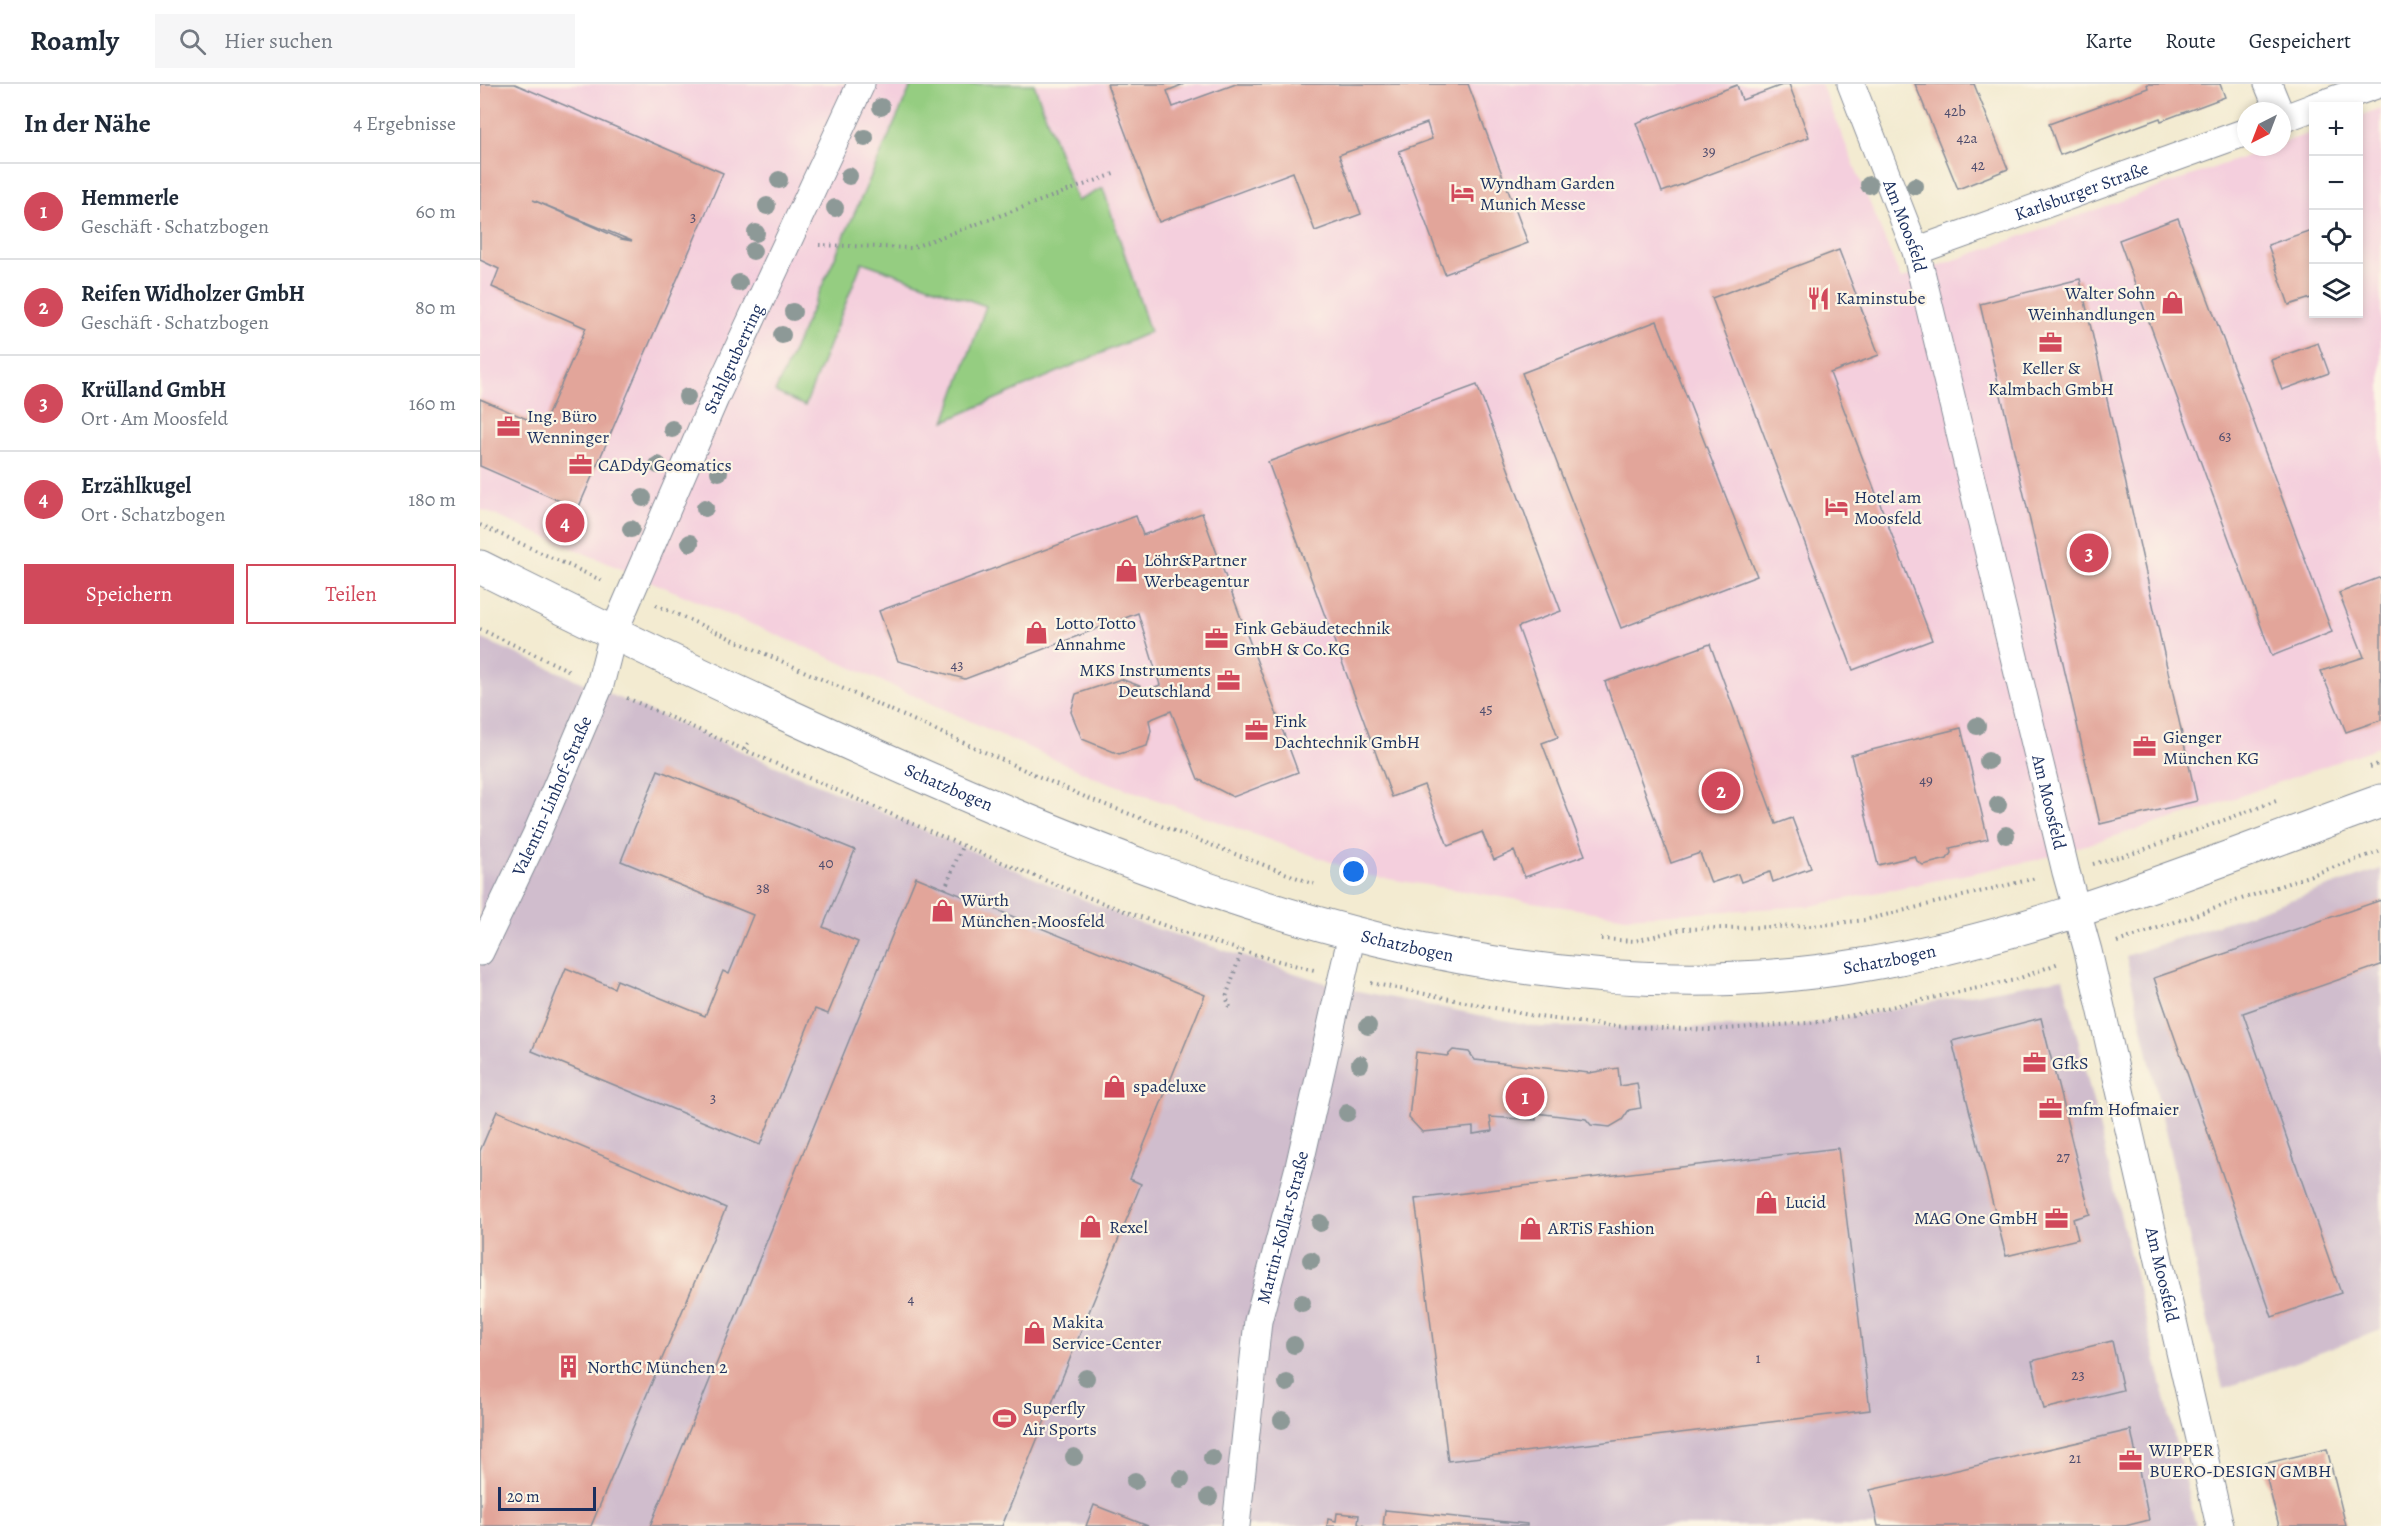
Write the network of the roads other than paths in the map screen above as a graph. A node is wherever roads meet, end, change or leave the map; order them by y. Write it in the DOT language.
graph roads {
  1 [pos="861,84"];
  2 [pos="1851,84"];
  3 [pos="2268,84"];
  4 [pos="2379,84"];
  5 [pos="2275,102"];
  6 [pos="2329,102"];
  7 [pos="2309,109"];
  8 [pos="2291,116"];
  9 [pos="2237,135"];
  10 [pos="1916,251"];
  11 [pos="480,567"];
  12 [pos="613,634"];
  13 [pos="2381,801"];
  14 [pos="2078,912"];
  15 [pos="1352,934"];
  16 [pos="480,952"];
  17 [pos="1236,1526"];
  18 [pos="2220,1526"];
  1 -- 12 [label="street, Stahlgruberring"];
  2 -- 10 [label="street, Am Moosfeld"];
  3 -- 5 [label="street"];
  4 -- 6 [label="street"];
  7 -- 8 [label="street"];
  9 -- 10 [label="street, Karlsburger Straße"];
  10 -- 14 [label="street, Am Moosfeld"];
  11 -- 12 [label="main road, Schatzbogen"];
  12 -- 15 [label="main road, Schatzbogen"];
  12 -- 16 [label="street, Valentin-Linhof-Straße"];
  13 -- 14 [label="main road, Schatzbogen"];
  14 -- 15 [label="main road, Schatzbogen"];
  14 -- 18 [label="street, Am Moosfeld"];
  15 -- 17 [label="street, Martin-Kollar-Straße"];
}
